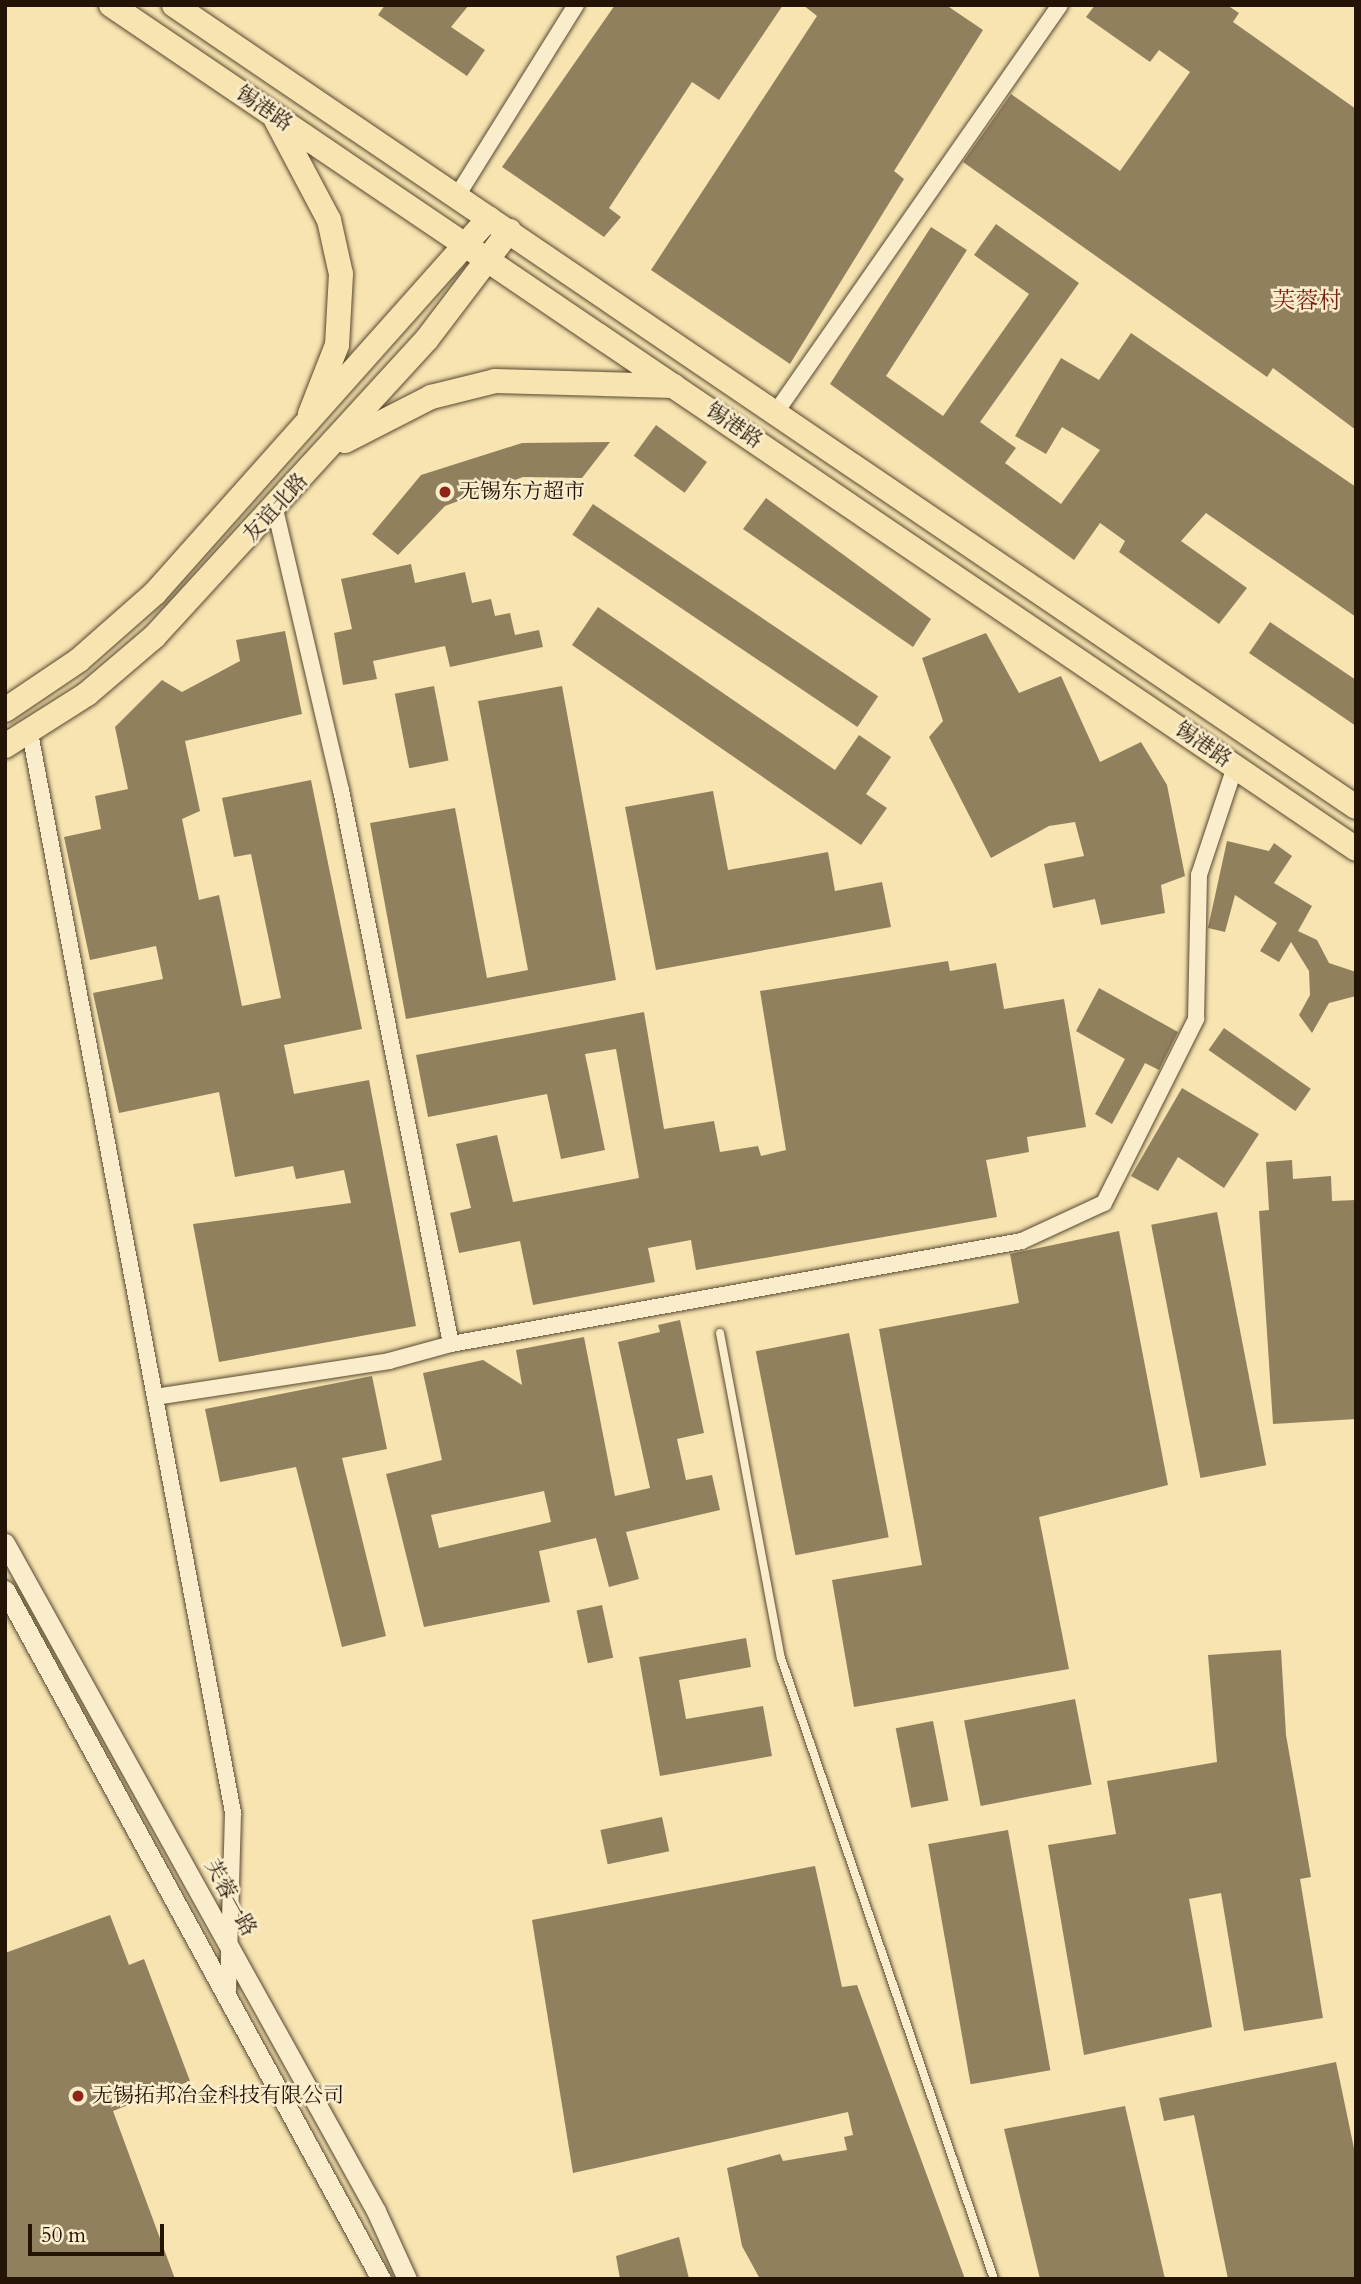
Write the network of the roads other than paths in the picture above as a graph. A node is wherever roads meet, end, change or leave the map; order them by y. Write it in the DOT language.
graph roads {
  1 [pos="111,5"];
  2 [pos="174,5"];
  3 [pos="576,5"];
  4 [pos="1060,5"];
  5 [pos="272,114"];
  6 [pos="457,196"];
  7 [pos="499,225"];
  8 [pos="468,246"];
  9 [pos="489,261"];
  10 [pos="676,386"];
  11 [pos="776,412"];
  12 [pos="306,425"];
  13 [pos="326,452"];
  14 [pos="275,509"];
  15 [pos="5,710"];
  16 [pos="30,733"];
  17 [pos="5,746"];
  18 [pos="1235,767"];
  19 [pos="1356,807"];
  20 [pos="1356,849"];
  21 [pos="720,1333"];
  22 [pos="451,1344"];
  23 [pos="155,1397"];
  24 [pos="5,1543"];
  25 [pos="5,1590"];
  26 [pos="228,1990"];
  27 [pos="381,2279"];
  28 [pos="407,2279"];
  29 [pos="994,2279"];
  1 -- 5 [label="main road, 锡港路"];
  2 -- 6 [label="main road, 锡港路"];
  3 -- 6 [label="street"];
  4 -- 11 [label="street"];
  5 -- 8 [label="main road, 锡港路"];
  5 -- 12 [label="main road"];
  6 -- 7 [label="main road, 锡港路"];
  7 -- 8 [label="main road, 友谊北路"];
  7 -- 9 [label="main road, 友谊北路"];
  7 -- 11 [label="main road, 锡港路"];
  8 -- 9 [label="main road, 锡港路"];
  8 -- 12 [label="main road, 友谊北路"];
  9 -- 10 [label="main road, 锡港路"];
  9 -- 13 [label="main road, 友谊北路"];
  10 -- 13 [label="main road"];
  10 -- 18 [label="main road, 锡港路"];
  11 -- 19 [label="main road, 锡港路"];
  12 -- 15 [label="main road, 友谊北路"];
  13 -- 14 [label="main road, 友谊北路"];
  14 -- 16 [label="main road, 友谊北路"];
  14 -- 22 [label="street"];
  16 -- 17 [label="main road, 友谊北路"];
  16 -- 23 [label="street"];
  18 -- 20 [label="main road, 锡港路"];
  18 -- 22 [label="street"];
  21 -- 29 [label="lane"];
  22 -- 23 [label="street"];
  23 -- 26 [label="street"];
  24 -- 28 [label="street, 芙蓉一路"];
  25 -- 26 [label="street"];
  26 -- 27 [label="street"];
}
